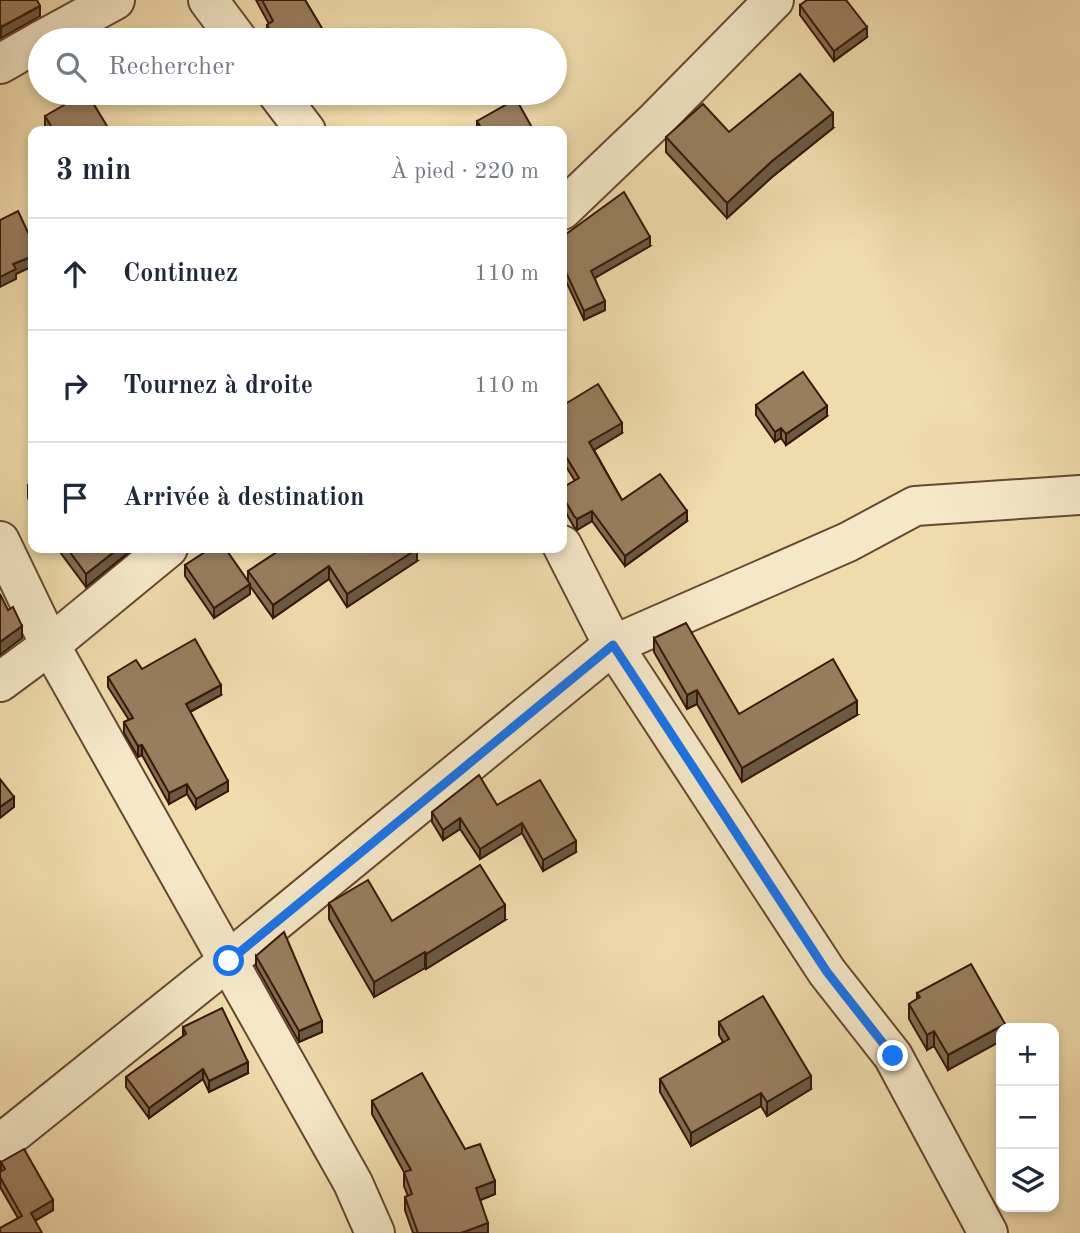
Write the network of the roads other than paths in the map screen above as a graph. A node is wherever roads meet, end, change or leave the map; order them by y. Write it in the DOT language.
graph roads {
  1 [pos="115,0"];
  2 [pos="208,0"];
  3 [pos="774,0"];
  4 [pos="64,28"];
  5 [pos="229,28"];
  6 [pos="28,48"];
  7 [pos="0,64"];
  8 [pos="286,105"];
  9 [pos="302,126"];
  10 [pos="567,205"];
  11 [pos="1080,495"];
  12 [pos="0,541"];
  13 [pos="162,553"];
  14 [pos="566,553"];
  15 [pos="50,645"];
  16 [pos="613,645"];
  17 [pos="0,681"];
  18 [pos="229,961"];
  19 [pos="0,1144"];
  20 [pos="376,1233"];
  21 [pos="988,1233"];
  1 -- 4 [label="street"];
  2 -- 5 [label="street"];
  3 -- 10 [label="street"];
  6 -- 7 [label="street"];
  8 -- 9 [label="street"];
  11 -- 16 [label="street"];
  12 -- 15 [label="street"];
  13 -- 15 [label="street"];
  14 -- 16 [label="street"];
  15 -- 17 [label="street"];
  15 -- 18 [label="street"];
  16 -- 18 [label="street"];
  16 -- 21 [label="street"];
  18 -- 19 [label="street"];
  18 -- 20 [label="street"];
}
